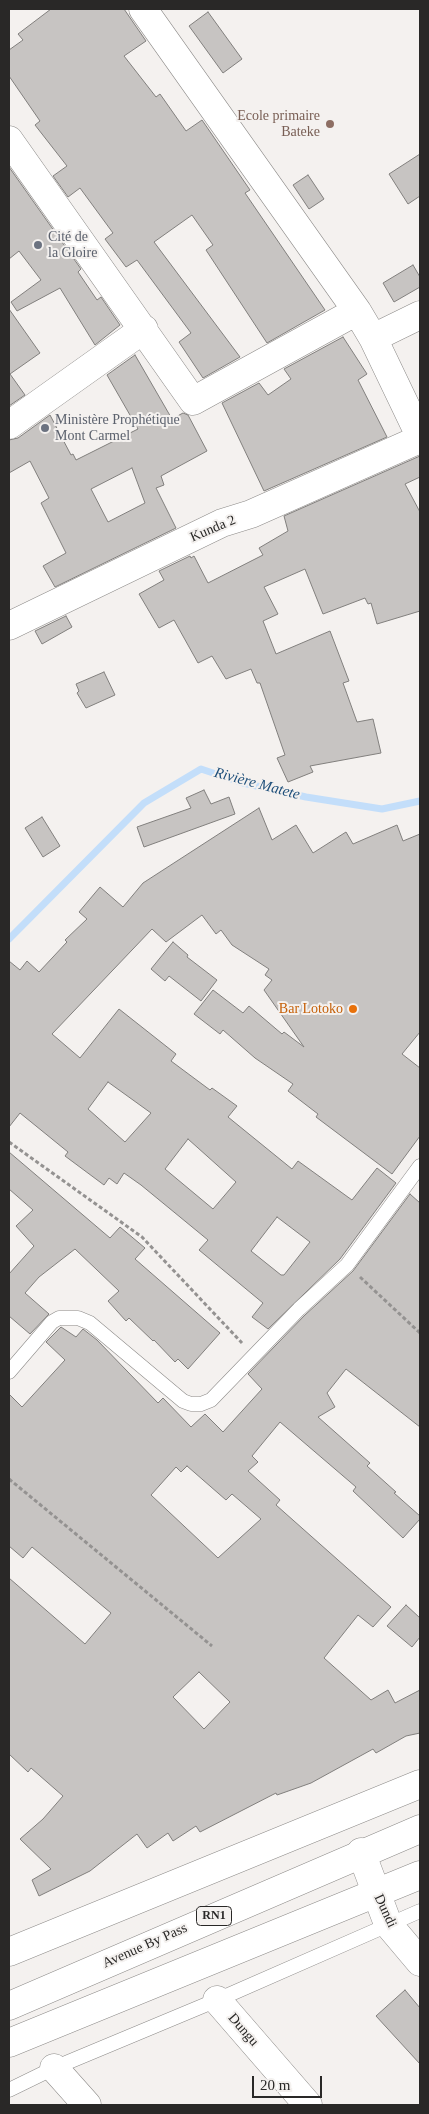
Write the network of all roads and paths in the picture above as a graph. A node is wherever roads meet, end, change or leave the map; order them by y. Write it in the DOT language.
graph roads {
  1 [pos="143,9"];
  2 [pos="9,140"];
  3 [pos="357,311"];
  4 [pos="420,315"];
  5 [pos="144,329"];
  6 [pos="373,338"];
  7 [pos="9,425"];
  8 [pos="420,438"];
  9 [pos="9,626"];
  10 [pos="9,1142"];
  11 [pos="420,1166"];
  12 [pos="346,1265"];
  13 [pos="420,1333"];
  14 [pos="254,1356"];
  15 [pos="9,1372"];
  16 [pos="9,1479"];
  17 [pos="212,1646"];
  18 [pos="420,1784"];
  19 [pos="420,1828"];
  20 [pos="361,1852"];
  21 [pos="420,1875"];
  22 [pos="377,1894"];
  23 [pos="420,1911"];
  24 [pos="388,1924"];
  25 [pos="9,1952"];
  26 [pos="420,1962"];
  27 [pos="217,2000"];
  28 [pos="9,2006"];
  29 [pos="9,2042"];
  30 [pos="54,2068"];
  31 [pos="9,2090"];
  32 [pos="87,2105"];
  33 [pos="308,2105"];
  1 -- 3 [label="main road"];
  2 -- 5 [label="main road"];
  3 -- 5 [label="main road"];
  3 -- 6 [label="main road"];
  4 -- 6 [label="main road"];
  5 -- 7 [label="main road"];
  6 -- 8 [label="main road"];
  8 -- 9 [label="main road, Kunda 2"];
  10 -- 14 [label="path"];
  11 -- 12 [label="lane"];
  12 -- 13 [label="path"];
  12 -- 14 [label="lane"];
  14 -- 15 [label="lane"];
  16 -- 17 [label="path"];
  18 -- 25 [label="main road"];
  19 -- 20 [label="main road, Avenue By Pass / RN1"];
  20 -- 22 [label="main road, Dundi"];
  20 -- 28 [label="main road, Avenue By Pass / RN1"];
  21 -- 22 [label="main road"];
  22 -- 24 [label="main road, Dundi"];
  22 -- 29 [label="main road"];
  23 -- 24 [label="lane"];
  24 -- 26 [label="main road, Dundi"];
  24 -- 27 [label="lane"];
  27 -- 30 [label="lane"];
  27 -- 33 [label="main road, Dungu"];
  30 -- 31 [label="lane"];
  30 -- 32 [label="main road"];
}
